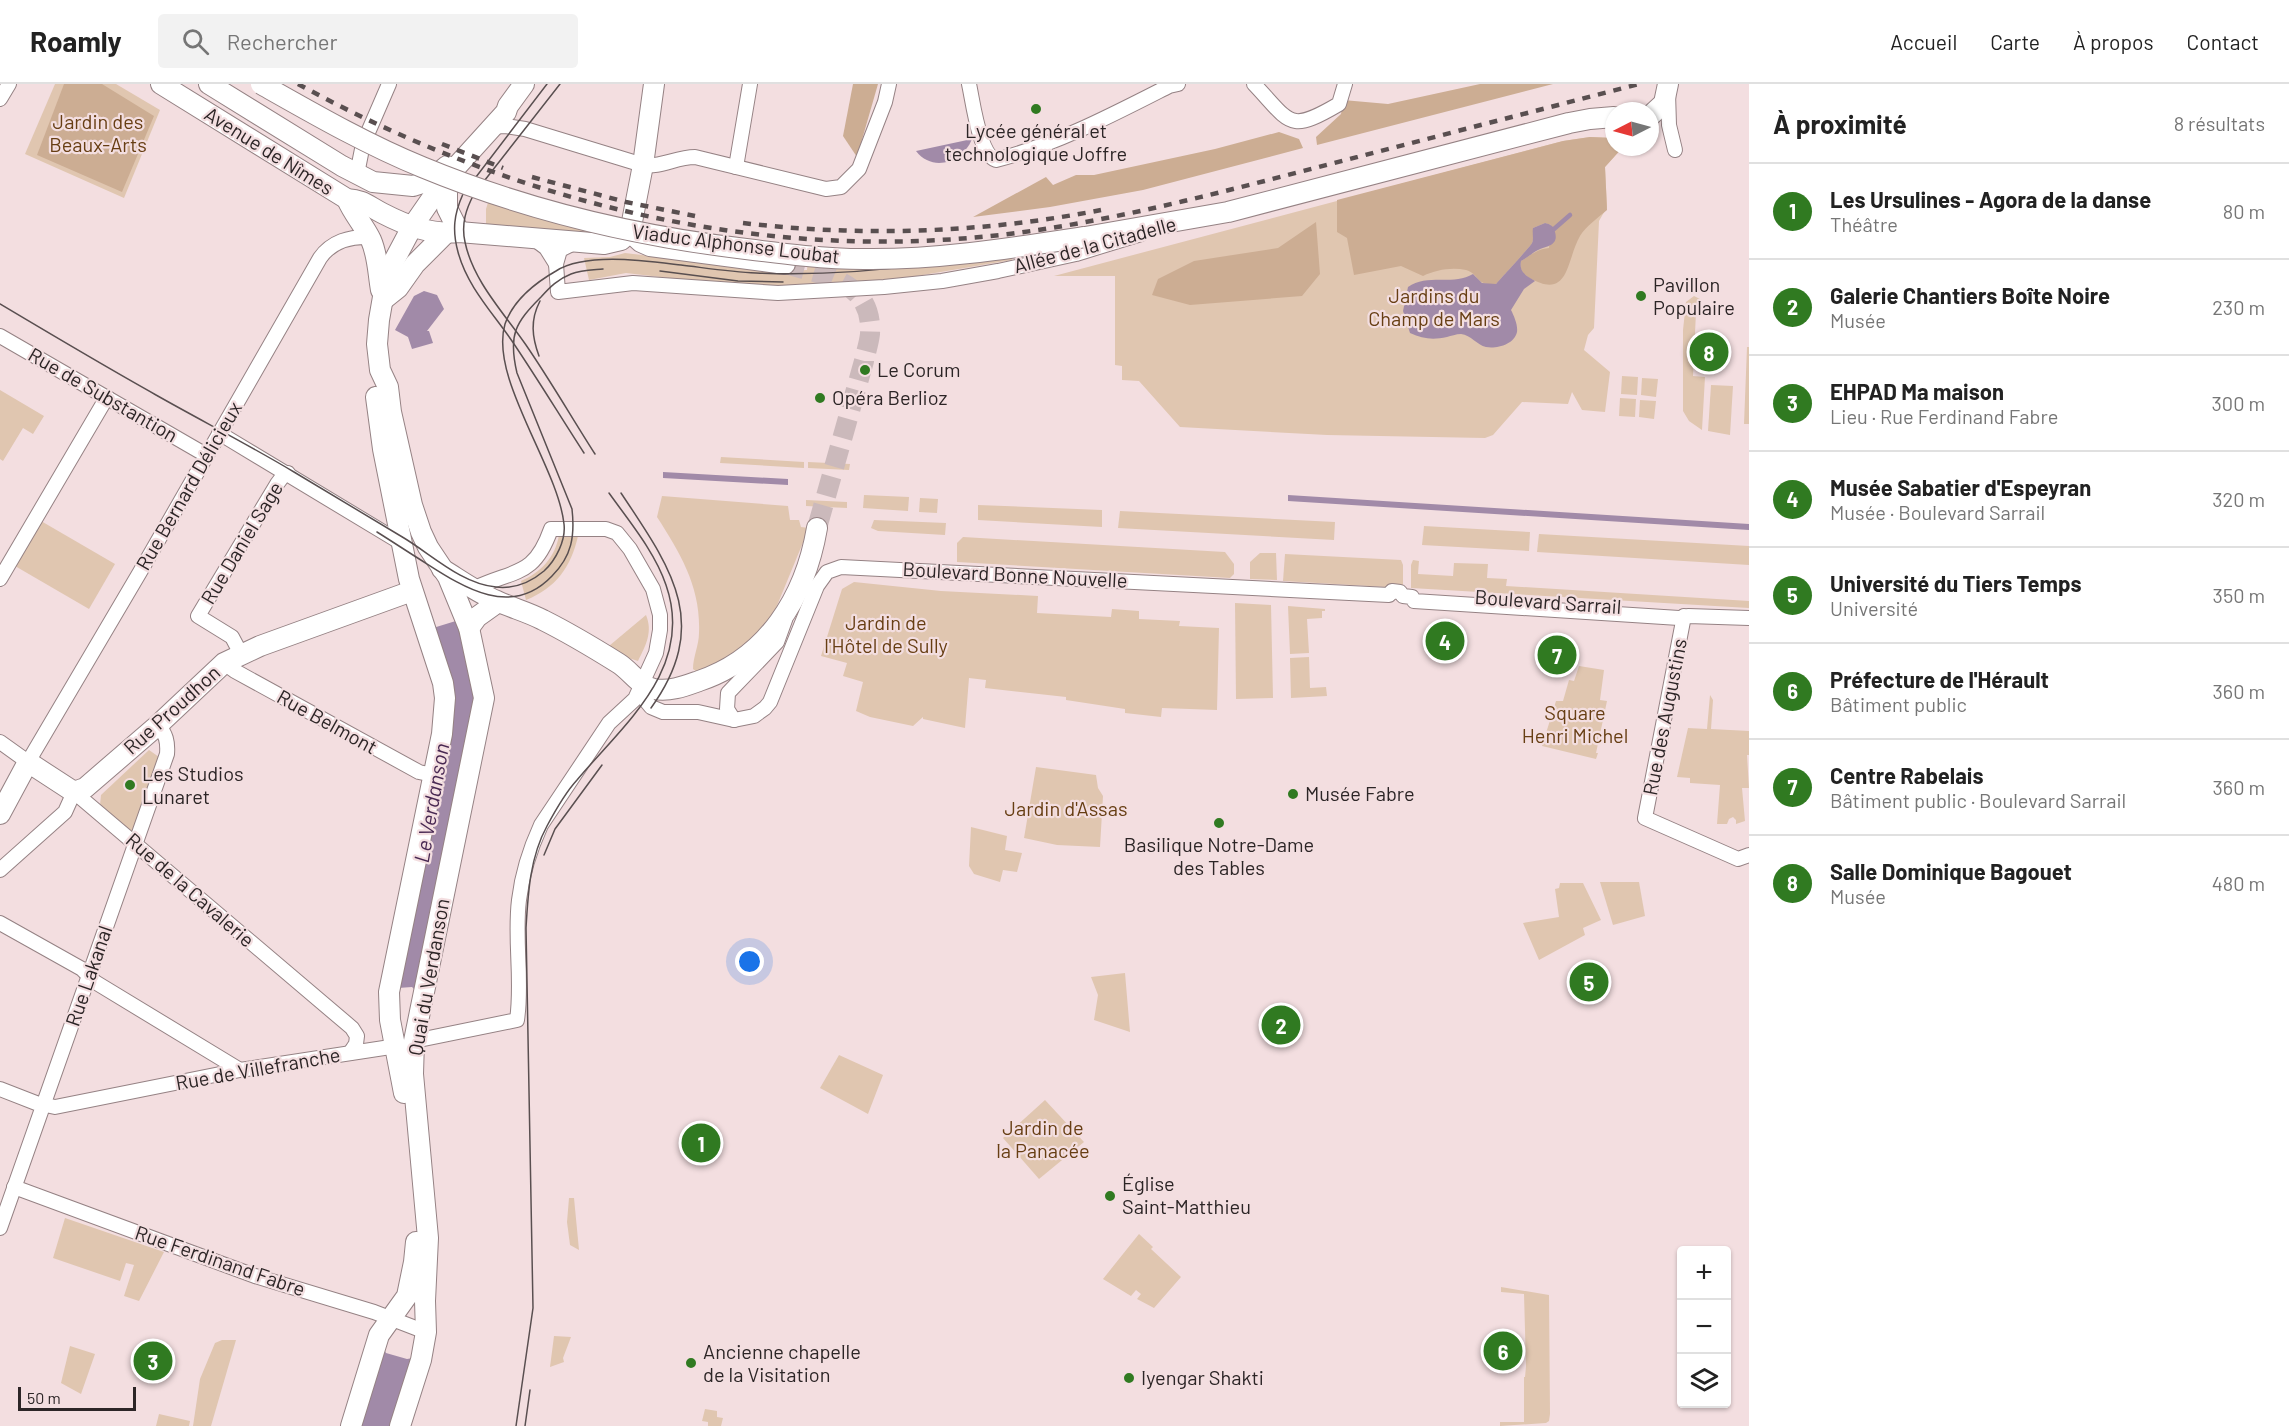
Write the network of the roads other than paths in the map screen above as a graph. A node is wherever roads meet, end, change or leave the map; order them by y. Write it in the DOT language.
graph roads {
  1 [pos="9,84"];
  2 [pos="161,84"];
  3 [pos="208,84"];
  4 [pos="261,84"];
  5 [pos="389,84"];
  6 [pos="524,84"];
  7 [pos="654,84"];
  8 [pos="750,84"];
  9 [pos="889,84"];
  10 [pos="969,84"];
  11 [pos="1178,84"];
  12 [pos="1254,84"];
  13 [pos="1345,84"];
  14 [pos="1668,85"];
  15 [pos="0,99"];
  16 [pos="1659,108"];
  17 [pos="1605,118"];
  18 [pos="488,127"];
  19 [pos="1675,150"];
  20 [pos="643,165"];
  21 [pos="736,167"];
  22 [pos="357,174"];
  23 [pos="447,184"];
  24 [pos="347,199"];
  25 [pos="1168,224"];
  26 [pos="412,227"];
  27 [pos="630,232"];
  28 [pos="452,233"];
  29 [pos="369,237"];
  30 [pos="532,239"];
  31 [pos="581,242"];
  32 [pos="556,264"];
  33 [pos="786,264"];
  34 [pos="383,300"];
  35 [pos="0,336"];
  36 [pos="380,370"];
  37 [pos="107,397"];
  38 [pos="219,433"];
  39 [pos="206,455"];
  40 [pos="288,473"];
  41 [pos="817,528"];
  42 [pos="403,543"];
  43 [pos="443,570"];
  44 [pos="0,579"];
  45 [pos="475,588"];
  46 [pos="412,591"];
  47 [pos="1403,596"];
  48 [pos="498,602"];
  49 [pos="198,616"];
  50 [pos="786,616"];
  51 [pos="1684,616"];
  52 [pos="1749,618"];
  53 [pos="469,628"];
  54 [pos="232,658"];
  55 [pos="642,684"];
  56 [pos="734,720"];
  57 [pos="158,725"];
  58 [pos="0,742"];
  59 [pos="28,762"];
  60 [pos="434,775"];
  61 [pos="74,792"];
  62 [pos="0,814"];
  63 [pos="135,845"];
  64 [pos="1743,857"];
  65 [pos="0,870"];
  66 [pos="0,923"];
  67 [pos="88,977"];
  68 [pos="405,1044"];
  69 [pos="350,1053"];
  70 [pos="240,1070"];
  71 [pos="0,1089"];
  72 [pos="43,1105"];
  73 [pos="8,1193"];
  74 [pos="0,1228"];
  75 [pos="389,1319"];
  76 [pos="426,1332"];
  77 [pos="351,1426"];
  78 [pos="400,1426"];
  1 -- 15 [label="street"];
  2 -- 24 [label="main road, Avenue de Nîmes"];
  3 -- 22 [label="main road, Avenue de Nîmes"];
  4 -- 25 [label="main road, Viaduc Alphonse Loubat, bridge"];
  5 -- 22 [label="street"];
  6 -- 18 [label="main road, Avenue de Nîmes"];
  7 -- 20 [label="main road"];
  8 -- 21 [label="street"];
  9 -- 21 [label="street"];
  10 -- 11 [label="street"];
  12 -- 13 [label="street"];
  14 -- 16 [label="main road"];
  14 -- 19 [label="street"];
  17 -- 25 [label="main road, Allée de la Citadelle"];
  18 -- 20 [label="street"];
  18 -- 22 [label="main road, Avenue de Nîmes"];
  18 -- 23 [label="main road, Quai du Verdanson"];
  20 -- 21 [label="street"];
  20 -- 27 [label="main road"];
  23 -- 26 [label="main road, Quai du Verdanson"];
  23 -- 28 [label="main road"];
  24 -- 26 [label="main road, Avenue de Nîmes"];
  24 -- 29 [label="main road, Quai du Verdanson"];
  25 -- 32 [label="street, Allée de la Citadelle"];
  26 -- 28 [label="main road, Avenue de Nîmes"];
  26 -- 34 [label="main road, Quai du Verdanson"];
  27 -- 31 [label="main road"];
  27 -- 33 [label="main road"];
  28 -- 30 [label="main road"];
  28 -- 34 [label="main road"];
  29 -- 34 [label="main road, Quai du Verdanson"];
  29 -- 38 [label="street, Rue Bernard Délicieux"];
  30 -- 31 [label="main road"];
  30 -- 32 [label="street"];
  31 -- 32 [label="street"];
  34 -- 36 [label="main road, Quai du Verdanson"];
  35 -- 37 [label="street, Rue de Substantion"];
  36 -- 42 [label="main road, Quai du Verdanson"];
  36 -- 43 [label="main road, Quai du Verdanson"];
  37 -- 39 [label="street, Rue de Substantion"];
  37 -- 44 [label="street"];
  38 -- 39 [label="street, Rue Bernard Délicieux"];
  38 -- 40 [label="street"];
  39 -- 59 [label="street, Rue Bernard Délicieux"];
  40 -- 42 [label="street"];
  40 -- 49 [label="street, Rue Daniel Sage"];
  41 -- 50 [label="main road"];
  42 -- 43 [label="main road, Quai du Verdanson"];
  42 -- 46 [label="main road, Quai du Verdanson"];
  43 -- 45 [label="main road"];
  43 -- 53 [label="main road, Quai du Verdanson"];
  45 -- 48 [label="main road"];
  45 -- 55 [label="street"];
  46 -- 54 [label="main road, Rue Proudhon"];
  46 -- 60 [label="main road, Quai du Verdanson"];
  47 -- 51 [label="street, Boulevard Sarrail"];
  47 -- 56 [label="street, Boulevard Bonne Nouvelle"];
  48 -- 53 [label="main road"];
  48 -- 55 [label="main road"];
  49 -- 54 [label="street, Rue Belmont"];
  50 -- 55 [label="main road"];
  50 -- 56 [label="street"];
  51 -- 52 [label="street, Boulevard Sarrail"];
  51 -- 64 [label="street, Rue des Augustins"];
  53 -- 68 [label="main road, Quai du Verdanson"];
  54 -- 57 [label="main road, Rue Proudhon"];
  54 -- 60 [label="street, Rue Belmont"];
  55 -- 56 [label="street"];
  55 -- 68 [label="street, Rue de Villefranche"];
  57 -- 61 [label="main road, Rue Proudhon"];
  57 -- 63 [label="street, Rue Lakanal"];
  58 -- 59 [label="street, Rue de la Cavalerie"];
  59 -- 61 [label="main road, Rue de la Cavalerie"];
  59 -- 62 [label="main road"];
  60 -- 68 [label="main road, Quai du Verdanson"];
  61 -- 63 [label="street, Rue de la Cavalerie"];
  61 -- 65 [label="street"];
  63 -- 67 [label="street, Rue Lakanal"];
  63 -- 69 [label="street, Rue de la Cavalerie"];
  66 -- 67 [label="street"];
  67 -- 70 [label="street"];
  67 -- 72 [label="street, Rue Lakanal"];
  68 -- 69 [label="street, Rue de Villefranche"];
  68 -- 75 [label="main road, Quai du Verdanson"];
  68 -- 76 [label="main road, Quai du Verdanson"];
  69 -- 70 [label="street, Rue de Villefranche"];
  70 -- 72 [label="street, Rue de Villefranche"];
  71 -- 72 [label="street, Rue de Villefranche"];
  72 -- 73 [label="street, Rue Lakanal"];
  73 -- 74 [label="street, Rue Lakanal"];
  73 -- 75 [label="street, Rue Ferdinand Fabre"];
  75 -- 76 [label="street, Rue Ferdinand Fabre"];
  75 -- 77 [label="main road, Quai du Verdanson"];
  76 -- 78 [label="main road, Quai du Verdanson"];
}
